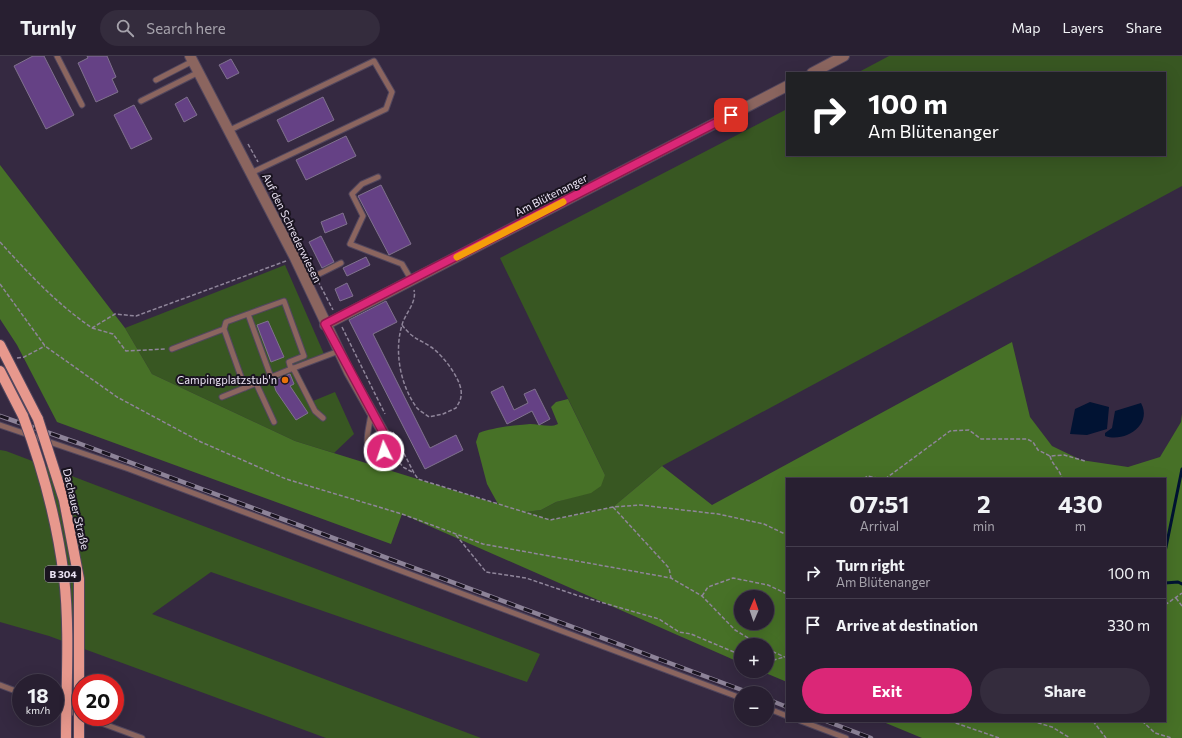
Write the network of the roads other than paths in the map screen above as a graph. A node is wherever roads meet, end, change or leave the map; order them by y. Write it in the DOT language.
graph roads {
  1 [pos="57,56"];
  2 [pos="844,56"];
  3 [pos="192,58"];
  4 [pos="199,72"];
  5 [pos="814,72"];
  6 [pos="156,80"];
  7 [pos="786,87"];
  8 [pos="141,101"];
  9 [pos="82,105"];
  10 [pos="230,130"];
  11 [pos="251,173"];
  12 [pos="378,177"];
  13 [pos="341,263"];
  14 [pos="305,281"];
  15 [pos="412,281"];
  16 [pos="248,314"];
  17 [pos="325,324"];
  18 [pos="224,329"];
  19 [pos="0,346"];
  20 [pos="172,349"];
  21 [pos="339,351"];
  22 [pos="292,368"];
  23 [pos="0,371"];
  24 [pos="271,377"];
  25 [pos="256,383"];
  26 [pos="245,388"];
  27 [pos="222,397"];
  28 [pos="371,412"];
  29 [pos="322,418"];
  30 [pos="274,422"];
  31 [pos="0,425"];
  32 [pos="386,446"];
  33 [pos="0,685"];
  34 [pos="12,690"];
  35 [pos="734,695"];
  36 [pos="774,711"];
  37 [pos="786,716"];
  38 [pos="804,722"];
  39 [pos="109,726"];
  40 [pos="66,738"];
  41 [pos="79,738"];
  42 [pos="142,738"];
  43 [pos="846,738"];
  1 -- 9 [label="lane"];
  2 -- 5 [label="street"];
  3 -- 4 [label="street, Auf den Schrederwiesen"];
  3 -- 6 [label="lane"];
  4 -- 8 [label="lane"];
  4 -- 10 [label="street, Auf den Schrederwiesen"];
  7 -- 15 [label="street, Am Blütenanger"];
  10 -- 11 [label="street, Auf den Schrederwiesen"];
  10 -- 11 [label="lane"];
  11 -- 14 [label="street, Auf den Schrederwiesen"];
  12 -- 15 [label="lane"];
  13 -- 14 [label="lane"];
  14 -- 17 [label="street, Auf den Schrederwiesen"];
  15 -- 17 [label="street, Am Blütenanger"];
  16 -- 18 [label="lane"];
  16 -- 22 [label="lane"];
  16 -- 24 [label="lane"];
  17 -- 21 [label="street, Auf den Schrederwiesen"];
  18 -- 20 [label="lane"];
  18 -- 26 [label="lane"];
  19 -- 41 [label="main road, Dachauer Straße / B 304, bridge"];
  21 -- 22 [label="lane"];
  21 -- 28 [label="street, Auf den Schrederwiesen"];
  22 -- 24 [label="lane"];
  22 -- 29 [label="lane"];
  23 -- 40 [label="main road, Dachauer Straße / B 304, bridge"];
  24 -- 25 [label="lane"];
  25 -- 26 [label="lane"];
  25 -- 30 [label="lane"];
  26 -- 27 [label="lane"];
  28 -- 32 [label="street, Auf den Schrederwiesen"];
  28 -- 32 [label="lane"];
  31 -- 35 [label="lane"];
  33 -- 34 [label="lane"];
  36 -- 37 [label="lane"];
  38 -- 43 [label="lane"];
  39 -- 42 [label="lane"];
}
